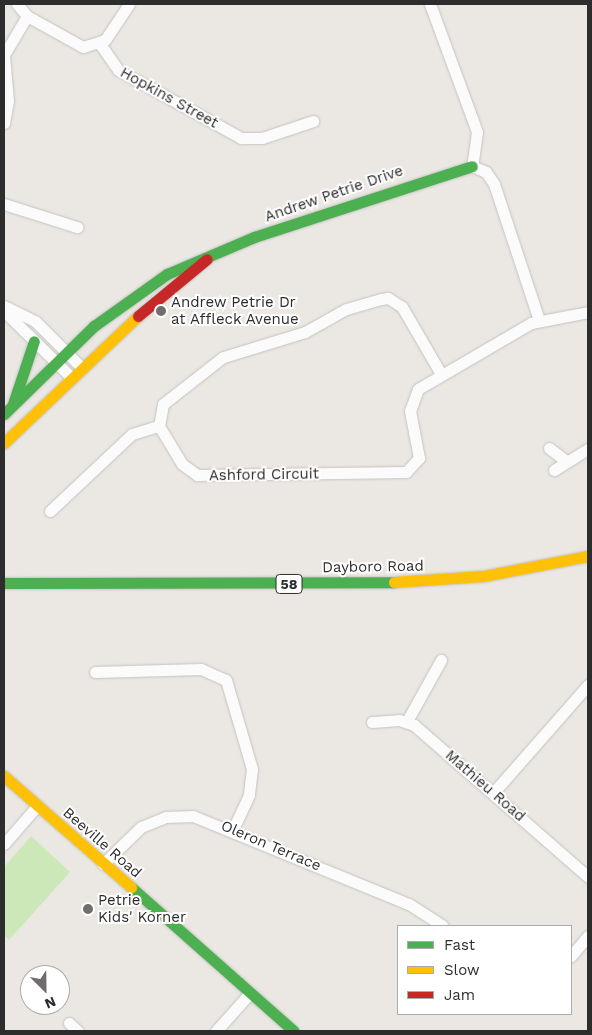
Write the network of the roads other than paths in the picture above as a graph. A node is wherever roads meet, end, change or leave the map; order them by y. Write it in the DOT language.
graph roads {
  1 [pos="17,4"];
  2 [pos="129,4"];
  3 [pos="430,4"];
  4 [pos="27,16"];
  5 [pos="100,44"];
  6 [pos="313,122"];
  7 [pos="4,123"];
  8 [pos="472,166"];
  9 [pos="4,204"];
  10 [pos="77,227"];
  11 [pos="208,258"];
  12 [pos="4,306"];
  13 [pos="4,311"];
  14 [pos="588,312"];
  15 [pos="539,320"];
  16 [pos="34,341"];
  17 [pos="68,353"];
  18 [pos="57,363"];
  19 [pos="81,367"];
  20 [pos="441,374"];
  21 [pos="71,377"];
  22 [pos="13,406"];
  23 [pos="4,414"];
  24 [pos="158,426"];
  25 [pos="4,443"];
  26 [pos="549,448"];
  27 [pos="588,449"];
  28 [pos="565,460"];
  29 [pos="554,470"];
  30 [pos="50,511"];
  31 [pos="588,556"];
  32 [pos="5,582"];
  33 [pos="441,660"];
  34 [pos="95,672"];
  35 [pos="588,685"];
  36 [pos="407,721"];
  37 [pos="372,722"];
  38 [pos="4,776"];
  39 [pos="494,794"];
  40 [pos="37,806"];
  41 [pos="233,830"];
  42 [pos="4,844"];
  43 [pos="103,864"];
  44 [pos="588,878"];
  45 [pos="441,925"];
  46 [pos="588,936"];
  47 [pos="572,955"];
  48 [pos="250,992"];
  49 [pos="69,1023"];
  50 [pos="78,1031"];
  51 [pos="216,1031"];
  52 [pos="294,1031"];
  1 -- 4 [label="street"];
  2 -- 5 [label="street"];
  3 -- 8 [label="street"];
  4 -- 5 [label="street"];
  4 -- 7 [label="street"];
  5 -- 6 [label="street, Hopkins Street"];
  8 -- 11 [label="main road, Andrew Petrie Drive"];
  8 -- 15 [label="street"];
  9 -- 10 [label="street"];
  11 -- 17 [label="main road, Andrew Petrie Drive"];
  11 -- 19 [label="main road, Andrew Petrie Drive"];
  12 -- 17 [label="street"];
  13 -- 16 [label="street"];
  14 -- 15 [label="street, Ashford Circuit"];
  15 -- 20 [label="street, Ashford Circuit"];
  16 -- 18 [label="street"];
  16 -- 22 [label="main road"];
  17 -- 18 [label="main road, Andrew Petrie Drive"];
  17 -- 19 [label="street"];
  18 -- 21 [label="street"];
  18 -- 22 [label="main road, Andrew Petrie Drive"];
  19 -- 21 [label="main road, Andrew Petrie Drive"];
  20 -- 24 [label="street"];
  20 -- 24 [label="street, Ashford Circuit"];
  21 -- 25 [label="main road, Andrew Petrie Drive"];
  22 -- 23 [label="main road, Andrew Petrie Drive"];
  24 -- 30 [label="street"];
  26 -- 28 [label="street"];
  27 -- 28 [label="street"];
  28 -- 29 [label="street"];
  31 -- 32 [label="main road, Dayboro Road / 58"];
  33 -- 36 [label="street"];
  34 -- 41 [label="street"];
  35 -- 39 [label="street"];
  36 -- 37 [label="street"];
  36 -- 39 [label="street, Mathieu Road"];
  38 -- 40 [label="main road, Beeville Road"];
  39 -- 44 [label="street, Mathieu Road"];
  40 -- 42 [label="street"];
  40 -- 43 [label="main road, Beeville Road"];
  41 -- 43 [label="street, Oleron Terrace"];
  41 -- 45 [label="street, Oleron Terrace"];
  43 -- 48 [label="main road, Beeville Road"];
  46 -- 47 [label="street"];
  48 -- 51 [label="street"];
  48 -- 52 [label="main road, Beeville Road"];
  49 -- 50 [label="street"];
}
